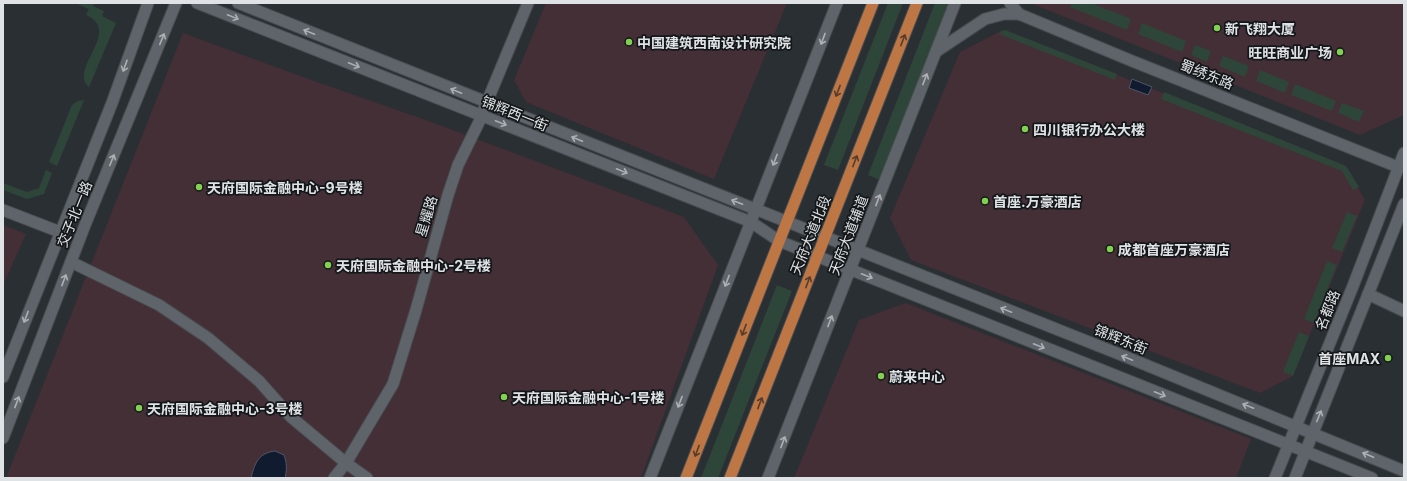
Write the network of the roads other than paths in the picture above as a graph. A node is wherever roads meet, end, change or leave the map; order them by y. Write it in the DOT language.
graph roads {
  1 [pos="148,3"];
  2 [pos="176,3"];
  3 [pos="197,3"];
  4 [pos="238,3"];
  5 [pos="528,3"];
  6 [pos="837,3"];
  7 [pos="873,3"];
  8 [pos="917,3"];
  9 [pos="955,3"];
  10 [pos="1010,3"];
  11 [pos="1019,14"];
  12 [pos="937,50"];
  13 [pos="486,104"];
  14 [pos="482,116"];
  15 [pos="1404,153"];
  16 [pos="1398,166"];
  17 [pos="1404,204"];
  18 [pos="756,209"];
  19 [pos="3,210"];
  20 [pos="787,221"];
  21 [pos="751,222"];
  22 [pos="60,232"];
  23 [pos="825,237"];
  24 [pos="779,241"];
  25 [pos="858,251"];
  26 [pos="817,257"];
  27 [pos="71,262"];
  28 [pos="850,270"];
  29 [pos="1368,294"];
  30 [pos="1404,311"];
  31 [pos="3,377"];
  32 [pos="1295,425"];
  33 [pos="1312,432"];
  34 [pos="3,438"];
  35 [pos="1288,445"];
  36 [pos="1306,451"];
  37 [pos="346,463"];
  38 [pos="1404,470"];
  39 [pos="334,478"];
  40 [pos="367,478"];
  41 [pos="650,478"];
  42 [pos="686,478"];
  43 [pos="730,478"];
  44 [pos="768,478"];
  45 [pos="1275,478"];
  46 [pos="1295,478"];
  47 [pos="1372,478"];
  1 -- 22 [label="street, 交子北一路, one-way"];
  27 -- 2 [label="street, 交子北一路, one-way"];
  3 -- 14 [label="street, 锦辉西一街, one-way"];
  13 -- 4 [label="street, 锦辉西一街, one-way"];
  5 -- 13 [label="street, 星耀路"];
  6 -- 18 [label="street, one-way"];
  7 -- 20 [label="main road, 天府大道北段, one-way"];
  23 -- 8 [label="main road, 天府大道北段, one-way"];
  9 -- 12 [label="street, 天府大道辅道"];
  10 -- 11 [label="street, 蜀绣东路"];
  11 -- 12 [label="street"];
  11 -- 16 [label="street, 蜀绣东路"];
  25 -- 12 [label="street, 天府大道辅道, one-way"];
  13 -- 14 [label="street, 星耀路"];
  18 -- 13 [label="street, 锦辉西一街, one-way"];
  14 -- 21 [label="street, 锦辉西一街, one-way"];
  14 -- 37 [label="street, 星耀路"];
  15 -- 16 [label="street, 名都路"];
  16 -- 32 [label="street, 名都路"];
  17 -- 29 [label="street"];
  18 -- 20 [label="street, 锦辉西一街"];
  18 -- 21 [label="street"];
  19 -- 22 [label="street"];
  20 -- 23 [label="street, 锦辉西一街"];
  20 -- 24 [label="main road, 天府大道北段"];
  21 -- 24 [label="street, 锦辉西一街"];
  21 -- 41 [label="street, one-way"];
  22 -- 31 [label="street, 交子北一路, one-way"];
  23 -- 25 [label="street, 锦辉东街"];
  23 -- 26 [label="main road, 天府大道北段"];
  24 -- 26 [label="street, 锦辉西一街"];
  24 -- 42 [label="main road, 天府大道北段, one-way"];
  25 -- 28 [label="street, 天府大道辅道"];
  32 -- 25 [label="street, 锦辉东街, one-way"];
  26 -- 28 [label="street"];
  43 -- 26 [label="main road, 天府大道北段, one-way"];
  34 -- 27 [label="street, 交子北一路, one-way"];
  27 -- 37 [label="street"];
  28 -- 35 [label="street, one-way"];
  44 -- 28 [label="street, 天府大道辅道, one-way"];
  29 -- 30 [label="street"];
  33 -- 29 [label="street, one-way"];
  32 -- 33 [label="street, 锦辉东街"];
  32 -- 35 [label="street, 名都路"];
  33 -- 36 [label="street"];
  38 -- 33 [label="street, 锦辉东街, one-way"];
  35 -- 36 [label="street"];
  35 -- 45 [label="street, 名都路"];
  36 -- 46 [label="street"];
  36 -- 47 [label="street"];
  37 -- 39 [label="street, 星耀路"];
  37 -- 40 [label="street"];
}
